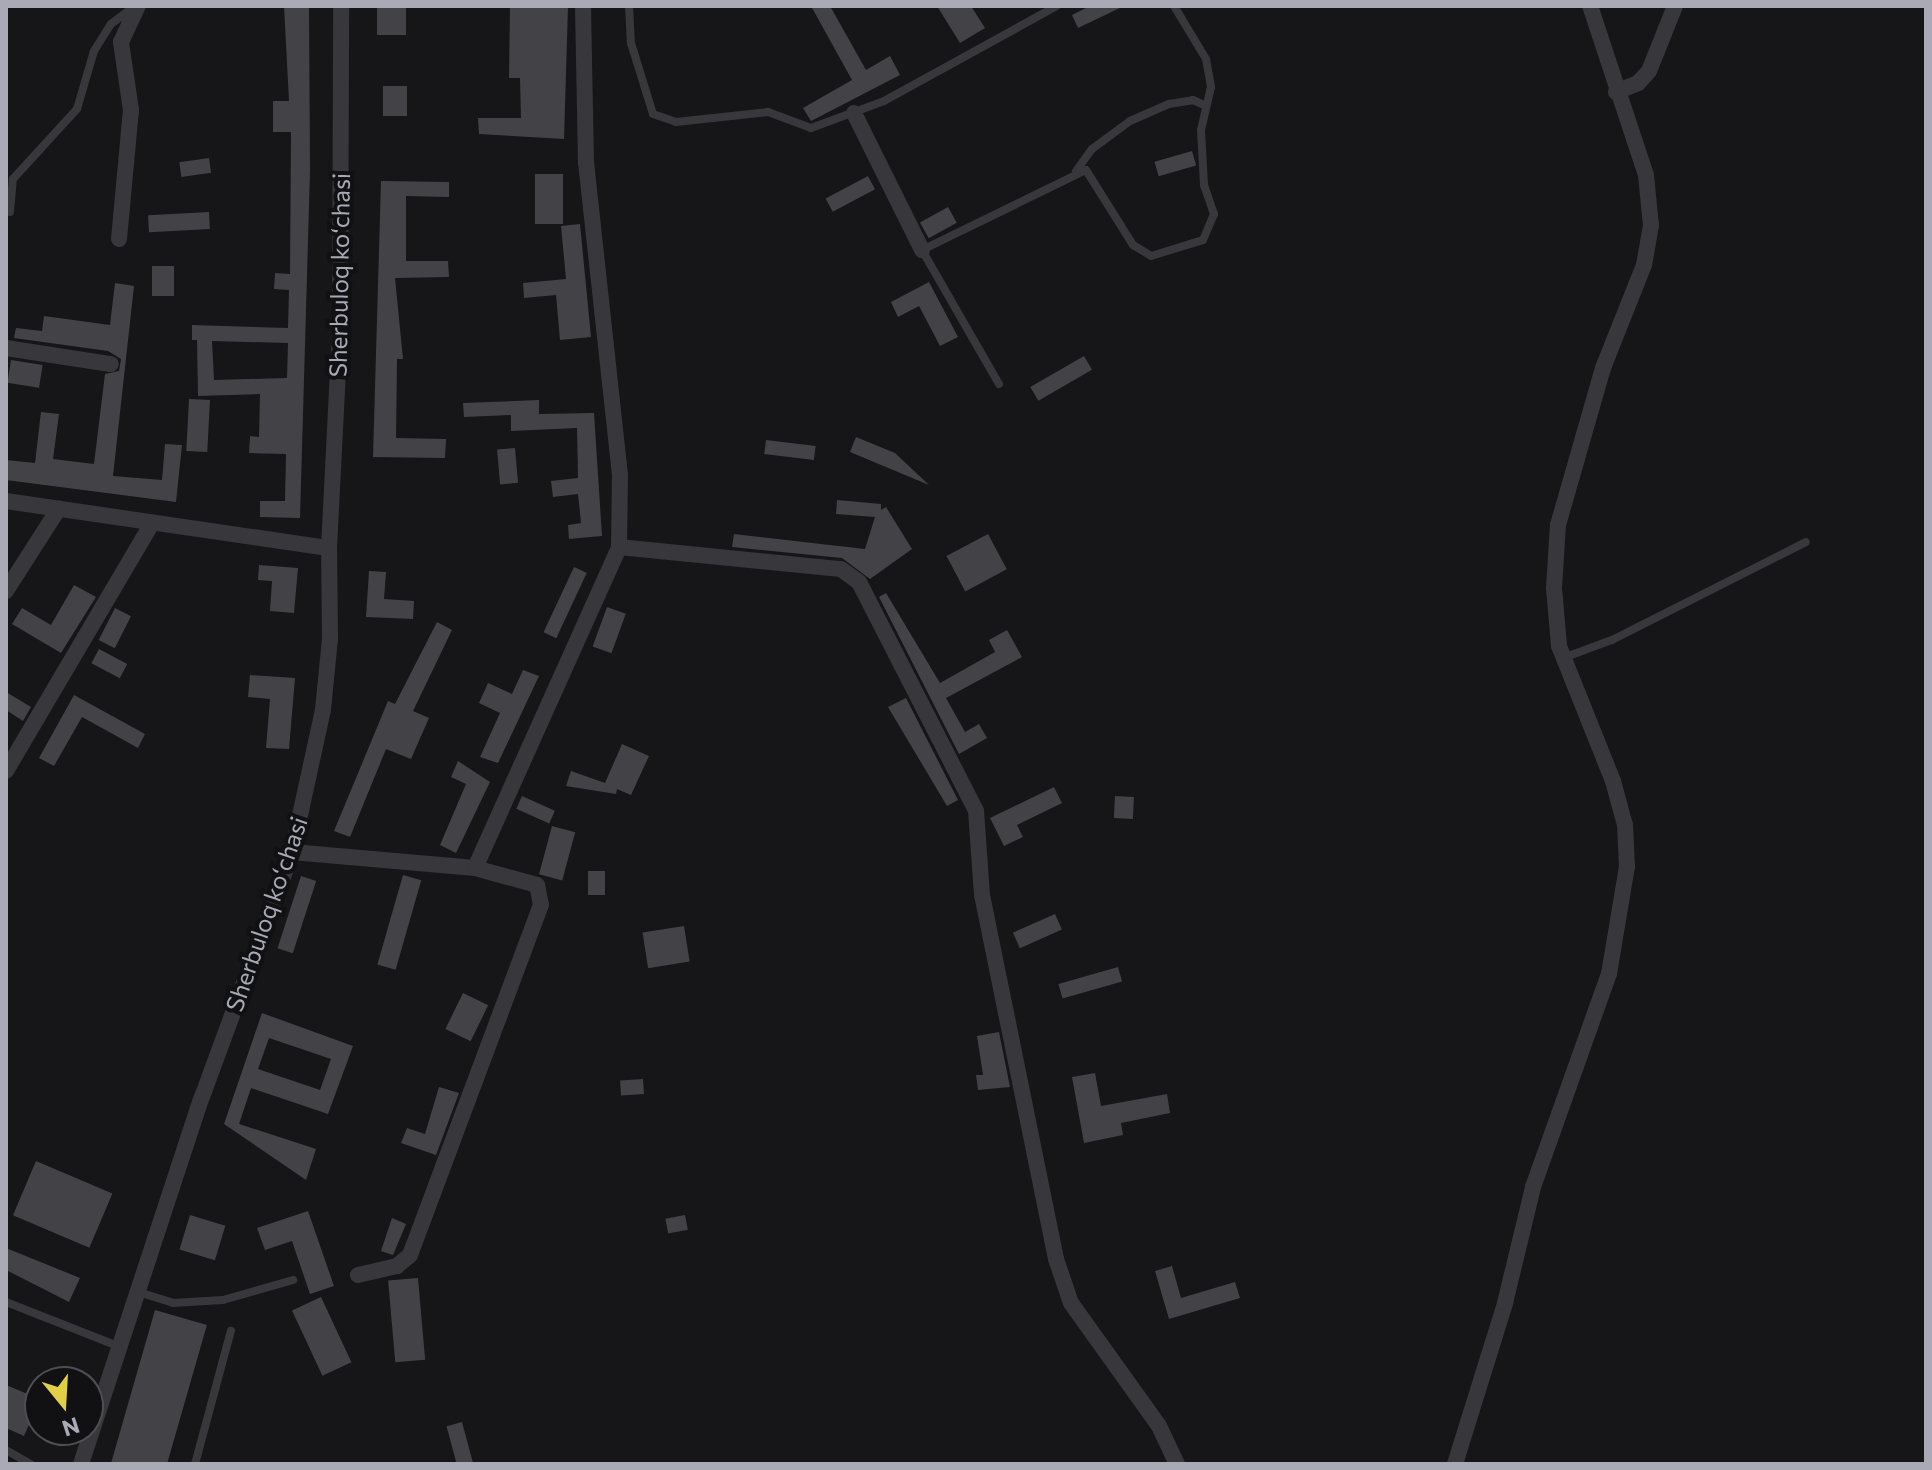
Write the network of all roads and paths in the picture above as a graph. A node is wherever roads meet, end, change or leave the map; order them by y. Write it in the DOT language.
graph roads {
  1 [pos="137,6"];
  2 [pos="341,6"];
  3 [pos="583,6"];
  4 [pos="629,6"];
  5 [pos="1057,6"];
  6 [pos="1174,6"];
  7 [pos="1590,6"];
  8 [pos="1675,6"];
  9 [pos="1616,92"];
  10 [pos="1206,106"];
  11 [pos="854,113"];
  12 [pos="1076,171"];
  13 [pos="10,212"];
  14 [pos="119,239"];
  15 [pos="922,250"];
  16 [pos="6,348"];
  17 [pos="111,364"];
  18 [pos="999,384"];
  19 [pos="6,501"];
  20 [pos="59,508"];
  21 [pos="151,525"];
  22 [pos="1806,542"];
  23 [pos="619,547"];
  24 [pos="329,548"];
  25 [pos="6,591"];
  26 [pos="1562,659"];
  27 [pos="6,771"];
  28 [pos="292,852"];
  29 [pos="475,868"];
  30 [pos="358,1275"];
  31 [pos="293,1280"];
  32 [pos="138,1292"];
  33 [pos="6,1302"];
  34 [pos="231,1331"];
  35 [pos="120,1348"];
  36 [pos="6,1450"];
  37 [pos="30,1464"];
  38 [pos="81,1464"];
  39 [pos="195,1464"];
  40 [pos="1177,1464"];
  41 [pos="1455,1464"];
  1 -- 13 [label="lane"];
  1 -- 14 [label="street"];
  2 -- 24 [label="street, Sherbuloq koʻchasi"];
  3 -- 23 [label="street"];
  4 -- 11 [label="lane"];
  5 -- 11 [label="lane"];
  6 -- 10 [label="lane"];
  7 -- 9 [label="street"];
  8 -- 9 [label="street"];
  9 -- 26 [label="street"];
  10 -- 12 [label="lane"];
  10 -- 12 [label="lane"];
  11 -- 15 [label="street"];
  12 -- 15 [label="lane"];
  15 -- 18 [label="lane"];
  16 -- 17 [label="street"];
  19 -- 20 [label="street"];
  20 -- 21 [label="street"];
  20 -- 25 [label="street"];
  21 -- 24 [label="street"];
  21 -- 27 [label="street"];
  22 -- 26 [label="lane"];
  23 -- 29 [label="street"];
  23 -- 40 [label="street"];
  24 -- 28 [label="street, Sherbuloq koʻchasi"];
  26 -- 41 [label="street"];
  28 -- 29 [label="street"];
  28 -- 32 [label="street, Sherbuloq koʻchasi"];
  29 -- 30 [label="street"];
  31 -- 32 [label="lane"];
  32 -- 35 [label="street, Sherbuloq koʻchasi"];
  33 -- 35 [label="lane"];
  34 -- 39 [label="lane"];
  35 -- 38 [label="street, Sherbuloq koʻchasi"];
  36 -- 37 [label="lane"];
}
